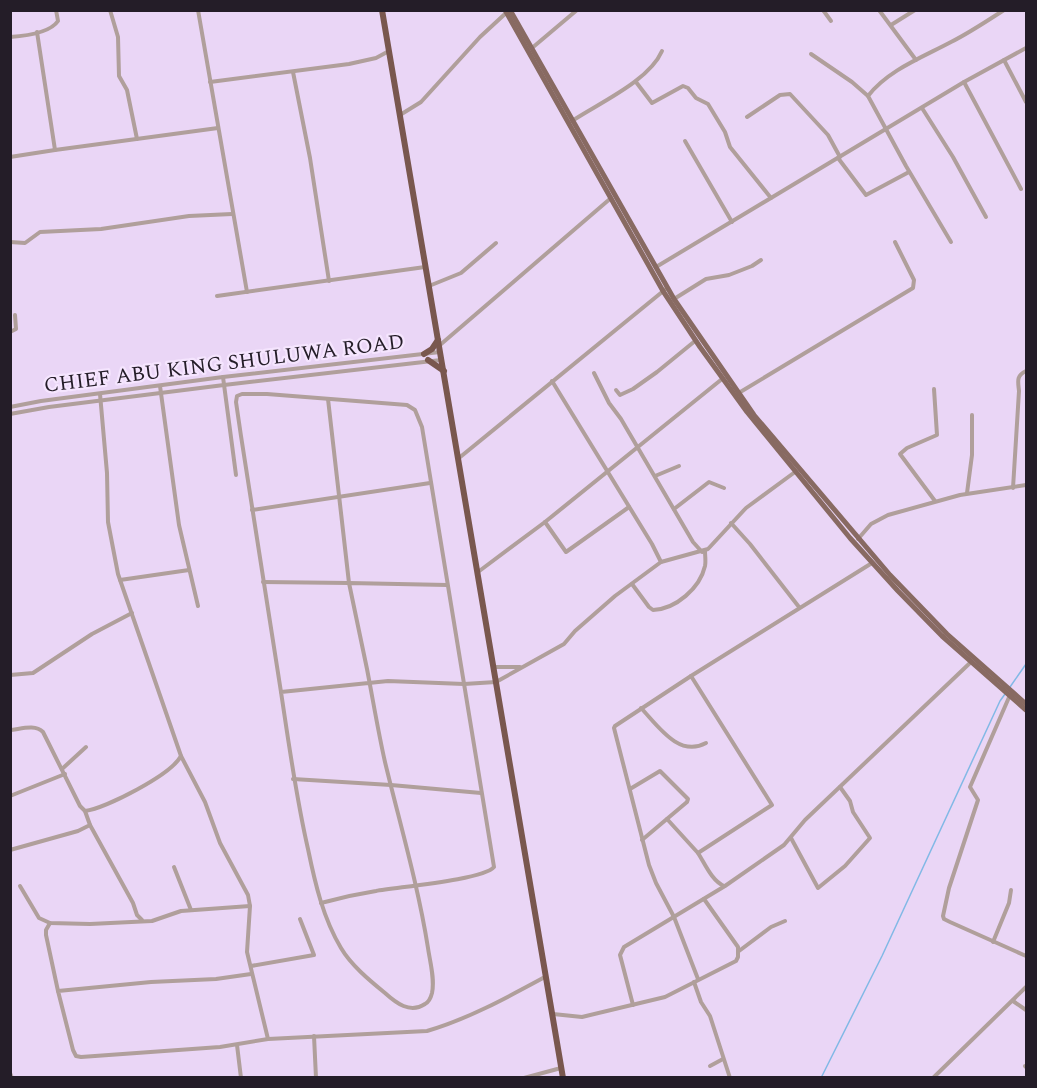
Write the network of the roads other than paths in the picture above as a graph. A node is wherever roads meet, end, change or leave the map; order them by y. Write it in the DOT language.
graph roads {
  1 [pos="56,10"];
  2 [pos="110,10"];
  3 [pos="198,10"];
  4 [pos="382,10"];
  5 [pos="577,10"];
  6 [pos="823,10"];
  7 [pos="879,10"];
  8 [pos="915,10"];
  9 [pos="1004,10"];
  10 [pos="507,11"];
  11 [pos="831,21"];
  12 [pos="891,25"];
  13 [pos="37,32"];
  14 [pos="10,37"];
  15 [pos="532,48"];
  16 [pos="1026,48"];
  17 [pos="389,51"];
  18 [pos="662,51"];
  19 [pos="811,54"];
  20 [pos="376,58"];
  21 [pos="916,60"];
  22 [pos="1004,60"];
  23 [pos="391,62"];
  24 [pos="293,72"];
  25 [pos="210,82"];
  26 [pos="636,82"];
  27 [pos="964,82"];
  28 [pos="868,96"];
  29 [pos="1026,102"];
  30 [pos="922,108"];
  31 [pos="400,115"];
  32 [pos="747,117"];
  33 [pos="572,121"];
  34 [pos="218,128"];
  35 [pos="887,130"];
  36 [pos="137,139"];
  37 [pos="685,141"];
  38 [pos="56,150"];
  39 [pos="10,157"];
  40 [pos="839,158"];
  41 [pos="909,172"];
  42 [pos="1021,189"];
  43 [pos="610,193"];
  44 [pos="771,198"];
  45 [pos="232,214"];
  46 [pos="986,217"];
  47 [pos="732,222"];
  48 [pos="10,242"];
  49 [pos="895,242"];
  50 [pos="951,242"];
  51 [pos="496,243"];
  52 [pos="761,260"];
  53 [pos="426,267"];
  54 [pos="656,267"];
  55 [pos="328,281"];
  56 [pos="429,286"];
  57 [pos="665,290"];
  58 [pos="247,292"];
  59 [pos="217,296"];
  60 [pos="674,299"];
  61 [pos="15,315"];
  62 [pos="10,333"];
  63 [pos="696,341"];
  64 [pos="440,346"];
  65 [pos="426,357"];
  66 [pos="442,360"];
  67 [pos="1026,371"];
  68 [pos="444,372"];
  69 [pos="594,373"];
  70 [pos="223,377"];
  71 [pos="722,379"];
  72 [pos="552,381"];
  73 [pos="224,385"];
  74 [pos="160,386"];
  75 [pos="934,389"];
  76 [pos="616,390"];
  77 [pos="161,393"];
  78 [pos="100,394"];
  79 [pos="737,394"];
  80 [pos="328,399"];
  81 [pos="100,401"];
  82 [pos="10,407"];
  83 [pos="10,414"];
  84 [pos="972,415"];
  85 [pos="637,447"];
  86 [pos="459,458"];
  87 [pos="679,466"];
  88 [pos="606,471"];
  89 [pos="795,472"];
  90 [pos="236,475"];
  91 [pos="655,476"];
  92 [pos="430,483"];
  93 [pos="1026,485"];
  94 [pos="724,488"];
  95 [pos="1013,488"];
  96 [pos="967,493"];
  97 [pos="338,496"];
  98 [pos="935,501"];
  99 [pos="629,507"];
  100 [pos="674,509"];
  101 [pos="252,510"];
  102 [pos="545,522"];
  103 [pos="731,523"];
  104 [pos="858,539"];
  105 [pos="696,547"];
  106 [pos="704,552"];
  107 [pos="693,554"];
  108 [pos="661,562"];
  109 [pos="872,563"];
  110 [pos="189,570"];
  111 [pos="478,572"];
  112 [pos="120,580"];
  113 [pos="263,582"];
  114 [pos="349,583"];
  115 [pos="632,584"];
  116 [pos="447,585"];
  117 [pos="198,606"];
  118 [pos="799,608"];
  119 [pos="132,613"];
  120 [pos="971,662"];
  121 [pos="494,667"];
  122 [pos="521,667"];
  123 [pos="10,675"];
  124 [pos="692,676"];
  125 [pos="370,682"];
  126 [pos="496,682"];
  127 [pos="464,684"];
  128 [pos="281,692"];
  129 [pos="1010,696"];
  130 [pos="1026,704"];
  131 [pos="642,708"];
  132 [pos="1026,710"];
  133 [pos="10,730"];
  134 [pos="706,742"];
  135 [pos="86,747"];
  136 [pos="181,756"];
  137 [pos="177,764"];
  138 [pos="186,765"];
  139 [pos="62,769"];
  140 [pos="65,774"];
  141 [pos="293,780"];
  142 [pos="391,785"];
  143 [pos="840,787"];
  144 [pos="630,789"];
  145 [pos="481,793"];
  146 [pos="10,796"];
  147 [pos="97,810"];
  148 [pos="85,811"];
  149 [pos="87,818"];
  150 [pos="667,819"];
  151 [pos="90,825"];
  152 [pos="791,838"];
  153 [pos="642,841"];
  154 [pos="10,850"];
  155 [pos="698,853"];
  156 [pos="174,867"];
  157 [pos="20,886"];
  158 [pos="416,886"];
  159 [pos="722,887"];
  160 [pos="1011,890"];
  161 [pos="704,899"];
  162 [pos="321,903"];
  163 [pos="250,906"];
  164 [pos="191,910"];
  165 [pos="137,915"];
  166 [pos="674,917"];
  167 [pos="300,919"];
  168 [pos="134,921"];
  169 [pos="143,921"];
  170 [pos="785,921"];
  171 [pos="50,923"];
  172 [pos="993,942"];
  173 [pos="739,951"];
  174 [pos="1026,956"];
  175 [pos="250,966"];
  176 [pos="251,974"];
  177 [pos="546,977"];
  178 [pos="696,980"];
  179 [pos="1026,987"];
  180 [pos="57,990"];
  181 [pos="1013,1001"];
  182 [pos="633,1005"];
  183 [pos="1026,1010"];
  184 [pos="553,1014"];
  185 [pos="314,1036"];
  186 [pos="268,1039"];
  187 [pos="237,1045"];
  188 [pos="723,1059"];
  189 [pos="710,1066"];
  190 [pos="562,1068"];
  191 [pos="10,1073"];
  192 [pos="12,1077"];
  193 [pos="241,1077"];
  194 [pos="316,1077"];
  195 [pos="524,1077"];
  196 [pos="563,1077"];
  197 [pos="730,1077"];
  198 [pos="933,1077"];
  1 -- 13 [label="street"];
  2 -- 36 [label="street"];
  3 -- 25 [label="street"];
  4 -- 17 [label="highway"];
  5 -- 15 [label="street"];
  6 -- 11 [label="street"];
  7 -- 12 [label="street"];
  8 -- 12 [label="street"];
  9 -- 21 [label="street"];
  10 -- 15 [label="main road"];
  10 -- 31 [label="street"];
  10 -- 43 [label="main road"];
  12 -- 21 [label="street"];
  13 -- 14 [label="street"];
  13 -- 38 [label="street"];
  15 -- 33 [label="main road"];
  16 -- 22 [label="street"];
  17 -- 20 [label="street"];
  17 -- 23 [label="highway"];
  18 -- 26 [label="street"];
  19 -- 28 [label="street"];
  20 -- 23 [label="street"];
  20 -- 24 [label="street"];
  21 -- 28 [label="street"];
  22 -- 27 [label="street"];
  22 -- 29 [label="street"];
  23 -- 31 [label="highway"];
  24 -- 25 [label="street"];
  24 -- 55 [label="street"];
  25 -- 34 [label="street"];
  26 -- 33 [label="street"];
  26 -- 44 [label="street"];
  27 -- 30 [label="street"];
  27 -- 42 [label="street"];
  28 -- 35 [label="street"];
  30 -- 35 [label="street"];
  30 -- 46 [label="street"];
  31 -- 53 [label="highway"];
  32 -- 40 [label="street"];
  33 -- 43 [label="main road"];
  34 -- 36 [label="street"];
  34 -- 45 [label="street"];
  35 -- 40 [label="street"];
  35 -- 41 [label="street"];
  36 -- 38 [label="street"];
  37 -- 47 [label="street"];
  38 -- 39 [label="street"];
  40 -- 41 [label="street"];
  40 -- 44 [label="street"];
  41 -- 50 [label="street"];
  43 -- 54 [label="main road"];
  43 -- 57 [label="main road"];
  43 -- 64 [label="street"];
  44 -- 47 [label="street"];
  45 -- 48 [label="street"];
  45 -- 58 [label="street"];
  47 -- 54 [label="street"];
  49 -- 79 [label="street"];
  51 -- 56 [label="street"];
  52 -- 60 [label="street"];
  53 -- 55 [label="street"];
  53 -- 56 [label="highway"];
  54 -- 57 [label="main road"];
  55 -- 58 [label="street"];
  56 -- 64 [label="highway"];
  57 -- 60 [label="main road"];
  57 -- 63 [label="main road"];
  57 -- 72 [label="street"];
  58 -- 59 [label="street"];
  60 -- 79 [label="main road"];
  61 -- 62 [label="street"];
  63 -- 71 [label="main road"];
  63 -- 76 [label="street"];
  64 -- 65 [label="street, CHIEF ABU KING SHULUWA ROAD"];
  64 -- 65 [label="highway"];
  64 -- 66 [label="highway"];
  65 -- 66 [label="street"];
  65 -- 68 [label="highway"];
  65 -- 70 [label="street, CHIEF ABU KING SHULUWA ROAD"];
  65 -- 73 [label="street"];
  66 -- 68 [label="highway"];
  67 -- 95 [label="street"];
  68 -- 86 [label="highway"];
  69 -- 85 [label="street"];
  70 -- 73 [label="street"];
  70 -- 74 [label="street, CHIEF ABU KING SHULUWA ROAD"];
  71 -- 79 [label="main road"];
  71 -- 85 [label="street"];
  72 -- 86 [label="street"];
  72 -- 88 [label="street"];
  73 -- 77 [label="street"];
  73 -- 90 [label="street"];
  74 -- 77 [label="street"];
  74 -- 78 [label="street, CHIEF ABU KING SHULUWA ROAD"];
  75 -- 98 [label="street"];
  77 -- 81 [label="street"];
  77 -- 110 [label="street"];
  78 -- 81 [label="street"];
  78 -- 82 [label="street, CHIEF ABU KING SHULUWA ROAD"];
  79 -- 89 [label="main road"];
  79 -- 104 [label="main road"];
  80 -- 92 [label="street"];
  80 -- 97 [label="street"];
  80 -- 101 [label="street"];
  81 -- 83 [label="street"];
  81 -- 112 [label="street"];
  84 -- 96 [label="street"];
  85 -- 88 [label="street"];
  85 -- 91 [label="street"];
  86 -- 111 [label="highway"];
  87 -- 91 [label="street"];
  88 -- 99 [label="street"];
  88 -- 102 [label="street"];
  89 -- 103 [label="street"];
  89 -- 109 [label="main road"];
  91 -- 100 [label="street"];
  92 -- 97 [label="street"];
  92 -- 116 [label="street"];
  93 -- 95 [label="street"];
  94 -- 100 [label="street"];
  95 -- 96 [label="street"];
  96 -- 98 [label="street"];
  97 -- 101 [label="street"];
  97 -- 114 [label="street"];
  98 -- 104 [label="street"];
  99 -- 102 [label="street"];
  99 -- 108 [label="street"];
  100 -- 105 [label="street"];
  101 -- 113 [label="street"];
  102 -- 111 [label="street"];
  103 -- 106 [label="street"];
  103 -- 118 [label="street"];
  104 -- 130 [label="main road"];
  105 -- 106 [label="street"];
  105 -- 107 [label="street"];
  106 -- 107 [label="street"];
  106 -- 115 [label="street"];
  107 -- 108 [label="street"];
  108 -- 115 [label="street"];
  109 -- 118 [label="street"];
  109 -- 120 [label="main road"];
  110 -- 112 [label="street"];
  110 -- 117 [label="street"];
  111 -- 121 [label="highway"];
  112 -- 119 [label="street"];
  113 -- 114 [label="street"];
  113 -- 128 [label="street"];
  114 -- 116 [label="street"];
  114 -- 125 [label="street"];
  115 -- 122 [label="street"];
  116 -- 127 [label="street"];
  118 -- 124 [label="street"];
  119 -- 123 [label="street"];
  119 -- 136 [label="street"];
  120 -- 129 [label="main road"];
  120 -- 143 [label="street"];
  121 -- 122 [label="street"];
  121 -- 126 [label="highway"];
  122 -- 126 [label="street"];
  124 -- 131 [label="street"];
  124 -- 155 [label="street"];
  125 -- 127 [label="street"];
  125 -- 128 [label="street"];
  125 -- 142 [label="street"];
  126 -- 127 [label="street"];
  126 -- 177 [label="highway"];
  127 -- 145 [label="street"];
  128 -- 141 [label="street"];
  129 -- 132 [label="main road"];
  129 -- 172 [label="street"];
  131 -- 134 [label="street"];
  131 -- 144 [label="street"];
  133 -- 139 [label="street"];
  135 -- 139 [label="street"];
  136 -- 137 [label="street"];
  136 -- 138 [label="street"];
  137 -- 138 [label="street"];
  137 -- 147 [label="street"];
  138 -- 163 [label="street"];
  139 -- 140 [label="street"];
  140 -- 146 [label="street"];
  140 -- 148 [label="street"];
  141 -- 142 [label="street"];
  141 -- 162 [label="street"];
  142 -- 145 [label="street"];
  142 -- 158 [label="street"];
  143 -- 152 [label="street"];
  143 -- 152 [label="street"];
  144 -- 150 [label="street"];
  144 -- 153 [label="street"];
  145 -- 158 [label="street"];
  147 -- 148 [label="street"];
  147 -- 149 [label="street"];
  148 -- 149 [label="street"];
  149 -- 151 [label="street"];
  150 -- 153 [label="street"];
  150 -- 155 [label="street"];
  151 -- 154 [label="street"];
  151 -- 165 [label="street"];
  152 -- 159 [label="street"];
  153 -- 166 [label="street"];
  155 -- 159 [label="street"];
  156 -- 164 [label="street"];
  157 -- 171 [label="street"];
  158 -- 162 [label="street"];
  158 -- 162 [label="street"];
  159 -- 161 [label="street"];
  160 -- 172 [label="street"];
  161 -- 166 [label="street"];
  161 -- 173 [label="street"];
  163 -- 164 [label="street"];
  163 -- 175 [label="street"];
  164 -- 169 [label="street"];
  165 -- 168 [label="street"];
  165 -- 169 [label="street"];
  166 -- 178 [label="street"];
  166 -- 182 [label="street"];
  167 -- 175 [label="street"];
  168 -- 169 [label="street"];
  168 -- 171 [label="street"];
  170 -- 173 [label="street"];
  171 -- 180 [label="street"];
  172 -- 174 [label="street"];
  173 -- 178 [label="street"];
  175 -- 176 [label="street"];
  176 -- 180 [label="street"];
  176 -- 186 [label="street"];
  177 -- 184 [label="highway"];
  177 -- 185 [label="street"];
  178 -- 182 [label="street"];
  178 -- 188 [label="street"];
  179 -- 181 [label="street"];
  180 -- 187 [label="street"];
  181 -- 183 [label="street"];
  181 -- 198 [label="street"];
  182 -- 184 [label="street"];
  184 -- 190 [label="highway"];
  185 -- 186 [label="street"];
  185 -- 194 [label="street"];
  186 -- 187 [label="street"];
  187 -- 193 [label="street"];
  188 -- 189 [label="street"];
  188 -- 197 [label="street"];
  190 -- 195 [label="street"];
  190 -- 196 [label="highway"];
  191 -- 192 [label="street"];
}
